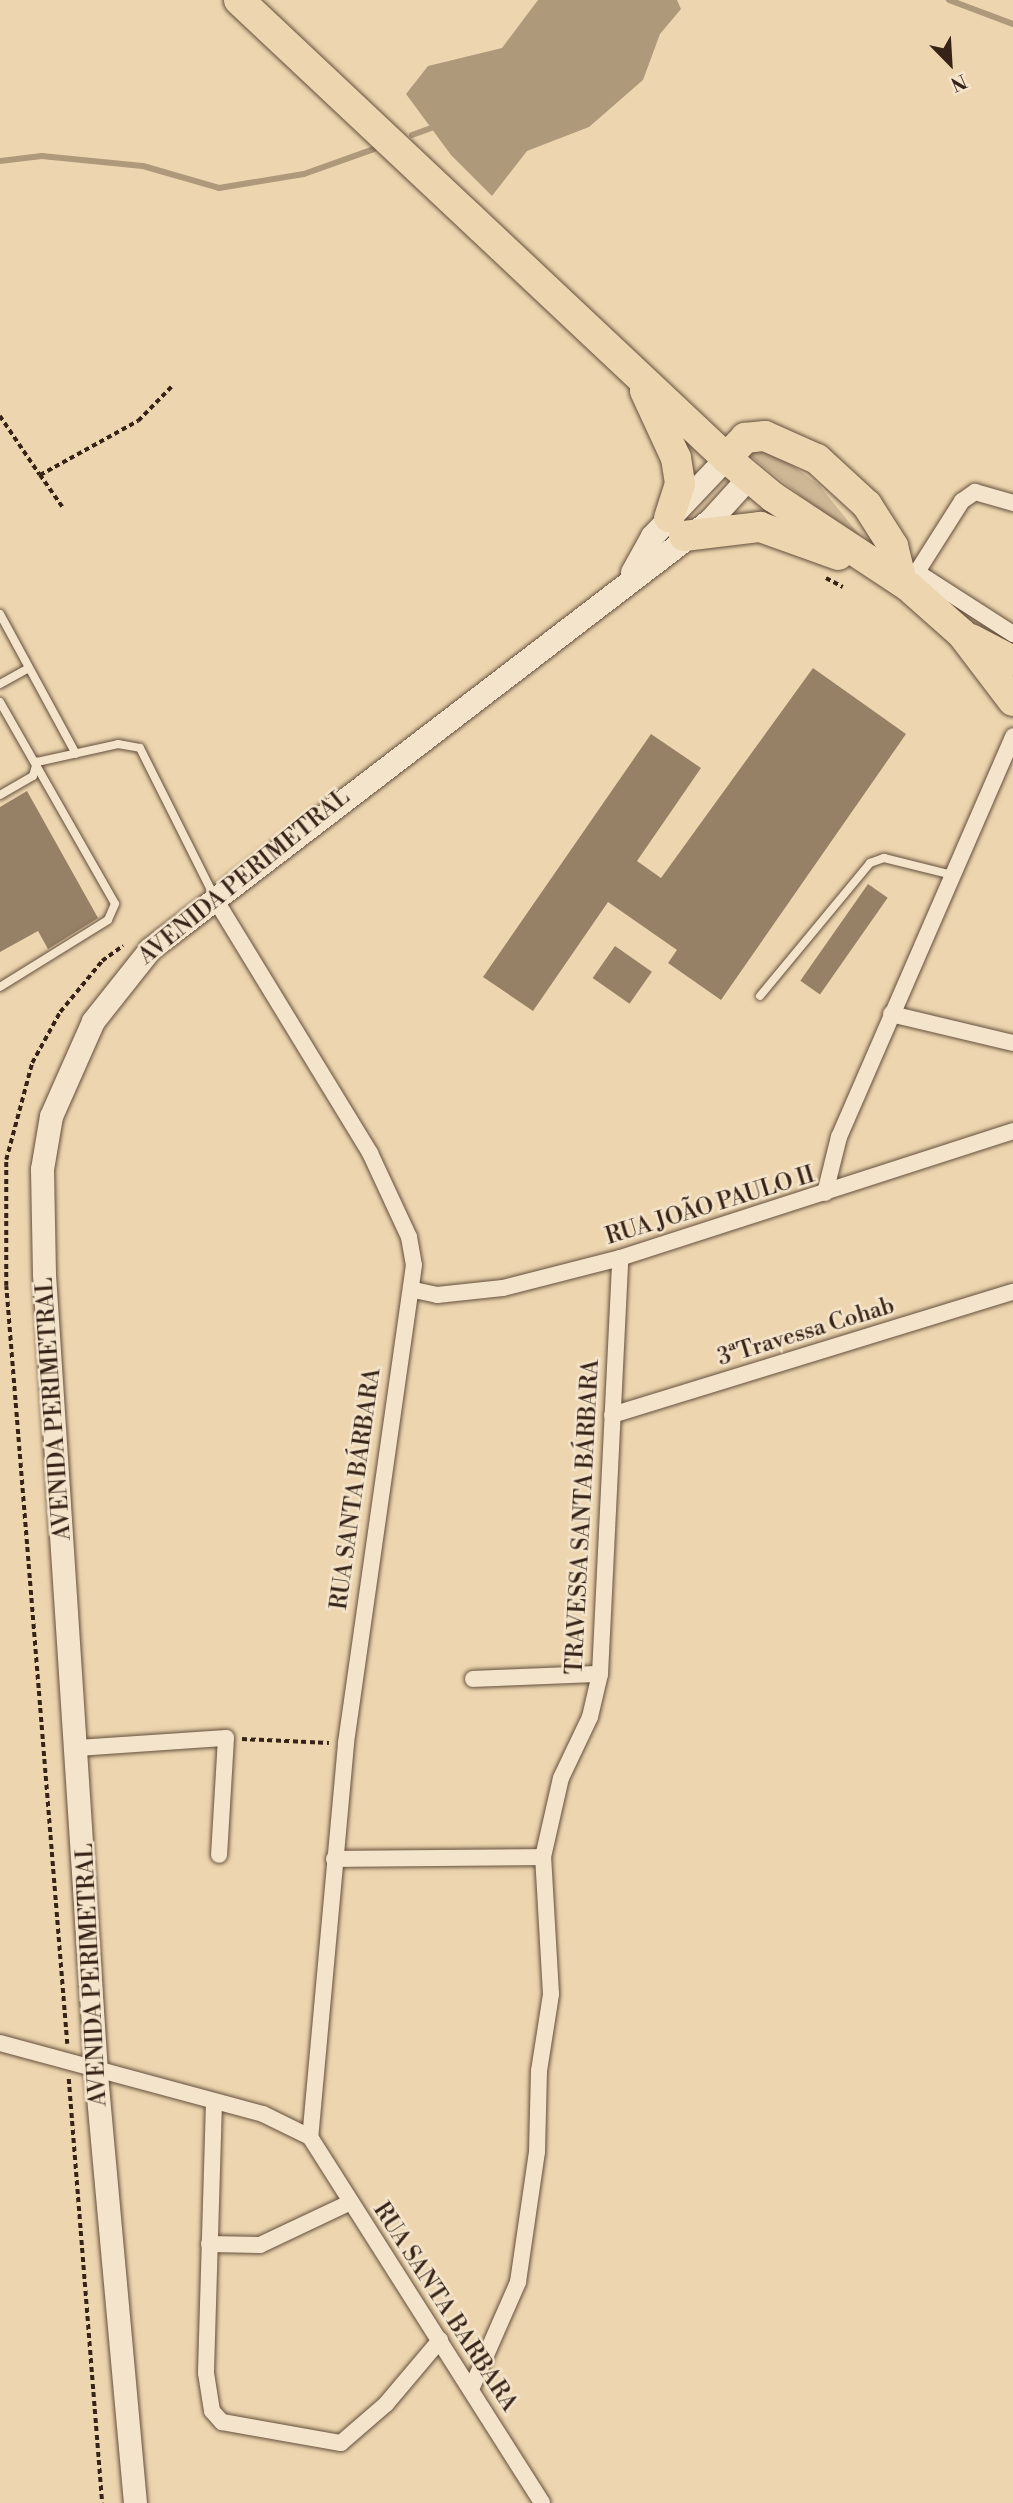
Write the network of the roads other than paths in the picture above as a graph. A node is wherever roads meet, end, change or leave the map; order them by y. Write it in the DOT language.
graph roads {
  1 [pos="239,0"];
  2 [pos="618,350"];
  3 [pos="726,458"];
  4 [pos="750,476"];
  5 [pos="1013,503"];
  6 [pos="676,527"];
  7 [pos="869,564"];
  8 [pos="908,579"];
  9 [pos="0,614"];
  10 [pos="962,634"];
  11 [pos="1013,634"];
  12 [pos="1013,662"];
  13 [pos="27,669"];
  14 [pos="0,684"];
  15 [pos="1013,701"];
  16 [pos="0,702"];
  17 [pos="1013,736"];
  18 [pos="76,754"];
  19 [pos="37,762"];
  20 [pos="0,795"];
  21 [pos="952,875"];
  22 [pos="215,899"];
  23 [pos="0,987"];
  24 [pos="760,996"];
  25 [pos="891,1014"];
  26 [pos="1013,1044"];
  27 [pos="1013,1131"];
  28 [pos="825,1194"];
  29 [pos="620,1258"];
  30 [pos="414,1290"];
  31 [pos="1013,1292"];
  32 [pos="612,1415"];
  33 [pos="600,1674"];
  34 [pos="473,1679"];
  35 [pos="78,1748"];
  36 [pos="219,1855"];
  37 [pos="543,1857"];
  38 [pos="334,1858"];
  39 [pos="0,2043"];
  40 [pos="96,2072"];
  41 [pos="214,2102"];
  42 [pos="310,2137"];
  43 [pos="349,2203"];
  44 [pos="209,2244"];
  45 [pos="440,2340"];
  46 [pos="471,2387"];
  47 [pos="135,2503"];
  48 [pos="542,2503"];
  1 -- 2 [label="highway"];
  2 -- 3 [label="highway"];
  2 -- 6 [label="highway"];
  3 -- 4 [label="highway"];
  3 -- 6 [label="main road"];
  3 -- 8 [label="highway"];
  4 -- 6 [label="main road"];
  4 -- 7 [label="highway"];
  5 -- 8 [label="street"];
  6 -- 7 [label="highway"];
  6 -- 22 [label="main road, AVENIDA PERIMETRAL"];
  7 -- 8 [label="highway"];
  8 -- 10 [label="highway"];
  8 -- 11 [label="street"];
  9 -- 13 [label="lane"];
  10 -- 12 [label="highway"];
  10 -- 15 [label="highway"];
  13 -- 14 [label="lane"];
  13 -- 18 [label="lane"];
  16 -- 19 [label="lane"];
  17 -- 21 [label="street"];
  18 -- 19 [label="lane"];
  18 -- 22 [label="lane"];
  19 -- 20 [label="lane"];
  19 -- 23 [label="lane"];
  21 -- 24 [label="lane"];
  21 -- 25 [label="street"];
  22 -- 30 [label="street, RUA SANTA BÁRBARA"];
  22 -- 35 [label="main road, AVENIDA PERIMETRAL"];
  25 -- 26 [label="street"];
  25 -- 28 [label="street"];
  27 -- 28 [label="street, RUA JOÃO PAULO II"];
  28 -- 29 [label="street, RUA JOÃO PAULO II"];
  29 -- 30 [label="street, RUA JOÃO PAULO II"];
  29 -- 32 [label="street, TRAVESSA SANTA BÁRBARA"];
  30 -- 38 [label="street, RUA SANTA BÁRBARA"];
  31 -- 32 [label="street, 3ªTravessa Cohab"];
  32 -- 33 [label="street, TRAVESSA SANTA BÁRBARA"];
  33 -- 34 [label="street"];
  33 -- 37 [label="street, TRAVESSA SANTA BÁRBARA"];
  35 -- 36 [label="street"];
  35 -- 40 [label="main road, AVENIDA PERIMETRAL"];
  37 -- 38 [label="street"];
  37 -- 46 [label="street, TRAVESSA SANTA BÁRBARA"];
  38 -- 42 [label="street, RUA SANTA BÁRBARA"];
  39 -- 40 [label="street"];
  40 -- 41 [label="street"];
  40 -- 47 [label="main road, AVENIDA PERIMETRAL"];
  41 -- 42 [label="street"];
  41 -- 44 [label="street"];
  42 -- 43 [label="street, RUA SANTA BARBARA"];
  43 -- 44 [label="street"];
  43 -- 45 [label="street, RUA SANTA BARBARA"];
  44 -- 45 [label="street"];
  45 -- 46 [label="street, RUA SANTA BARBARA"];
  46 -- 48 [label="street, RUA SANTA BARBARA"];
}
